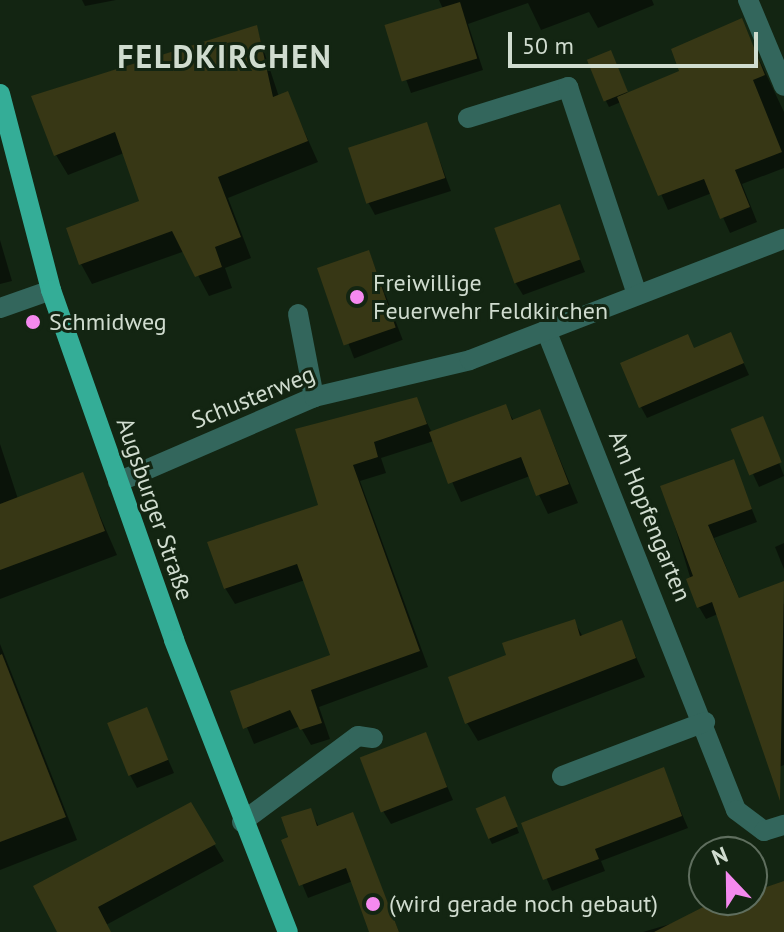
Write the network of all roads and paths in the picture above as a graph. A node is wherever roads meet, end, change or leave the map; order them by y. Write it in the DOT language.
graph roads {
  1 [pos="748,0"];
  2 [pos="784,86"];
  3 [pos="0,94"];
  4 [pos="468,118"];
  5 [pos="784,239"];
  6 [pos="51,290"];
  7 [pos="637,294"];
  8 [pos="0,308"];
  9 [pos="298,314"];
  10 [pos="546,330"];
  11 [pos="314,397"];
  12 [pos="118,482"];
  13 [pos="705,722"];
  14 [pos="373,738"];
  15 [pos="562,776"];
  16 [pos="242,822"];
  17 [pos="784,825"];
  18 [pos="288,932"];
  1 -- 2 [label="street"];
  3 -- 6 [label="main road, Augsburger Straße"];
  4 -- 7 [label="street"];
  5 -- 7 [label="street, Schusterweg"];
  6 -- 8 [label="street"];
  6 -- 12 [label="main road, Augsburger Straße"];
  7 -- 10 [label="street, Schusterweg"];
  9 -- 11 [label="street"];
  10 -- 11 [label="street, Schusterweg"];
  10 -- 13 [label="street, Am Hopfengarten"];
  11 -- 12 [label="street, Schusterweg"];
  12 -- 16 [label="main road, Augsburger Straße"];
  13 -- 15 [label="street"];
  13 -- 17 [label="street, Am Hopfengarten"];
  14 -- 16 [label="street"];
  16 -- 18 [label="main road, Augsburger Straße"];
}
